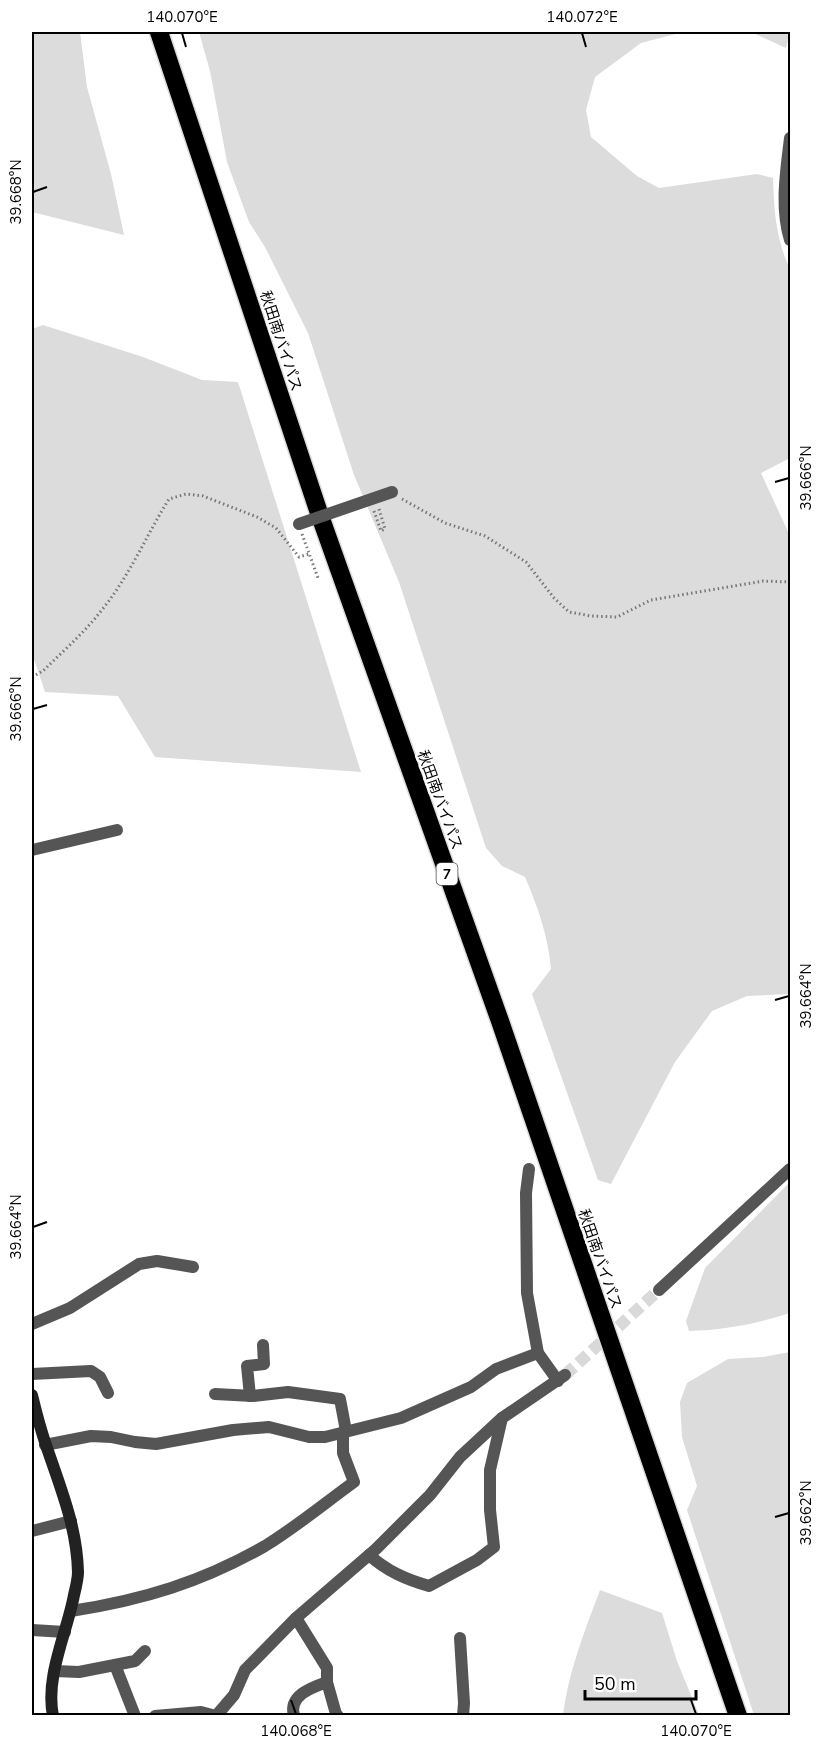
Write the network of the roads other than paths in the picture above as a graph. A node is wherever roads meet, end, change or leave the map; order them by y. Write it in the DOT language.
graph roads {
  1 [pos="159,32"];
  2 [pos="790,138"];
  3 [pos="790,240"];
  4 [pos="393,492"];
  5 [pos="299,524"];
  6 [pos="117,830"];
  7 [pos="32,850"];
  8 [pos="530,1168"];
  9 [pos="790,1169"];
  10 [pos="193,1267"];
  11 [pos="659,1290"];
  12 [pos="32,1324"];
  13 [pos="263,1345"];
  14 [pos="538,1353"];
  15 [pos="32,1374"];
  16 [pos="108,1393"];
  17 [pos="215,1394"];
  18 [pos="32,1395"];
  19 [pos="250,1396"];
  20 [pos="502,1418"];
  21 [pos="344,1432"];
  22 [pos="45,1445"];
  23 [pos="71,1521"];
  24 [pos="32,1531"];
  25 [pos="369,1555"];
  26 [pos="71,1611"];
  27 [pos="296,1618"];
  28 [pos="32,1630"];
  29 [pos="65,1632"];
  30 [pos="460,1638"];
  31 [pos="145,1651"];
  32 [pos="115,1665"];
  33 [pos="55,1671"];
  34 [pos="327,1682"];
  35 [pos="53,1716"];
  36 [pos="135,1716"];
  37 [pos="155,1716"];
  38 [pos="216,1716"];
  39 [pos="294,1716"];
  40 [pos="338,1716"];
  41 [pos="463,1716"];
  42 [pos="738,1716"];
  1 -- 42 [label="highway, 秋田南バイパス / 7"];
  2 -- 3 [label="street"];
  4 -- 5 [label="street, bridge"];
  6 -- 7 [label="street"];
  8 -- 14 [label="street"];
  9 -- 11 [label="street"];
  10 -- 12 [label="street"];
  13 -- 19 [label="street"];
  14 -- 20 [label="street"];
  14 -- 21 [label="street"];
  15 -- 16 [label="street"];
  17 -- 19 [label="street"];
  18 -- 22 [label="street"];
  19 -- 21 [label="street"];
  20 -- 25 [label="street"];
  20 -- 25 [label="street"];
  21 -- 22 [label="street"];
  21 -- 26 [label="street"];
  22 -- 23 [label="street"];
  23 -- 24 [label="street"];
  23 -- 26 [label="street"];
  25 -- 27 [label="street"];
  26 -- 29 [label="street"];
  27 -- 34 [label="street"];
  27 -- 38 [label="street"];
  28 -- 29 [label="street"];
  29 -- 33 [label="street"];
  30 -- 41 [label="street"];
  31 -- 32 [label="street"];
  32 -- 33 [label="street"];
  32 -- 36 [label="street"];
  33 -- 35 [label="street"];
  34 -- 39 [label="street"];
  34 -- 40 [label="street"];
  37 -- 38 [label="street"];
}
